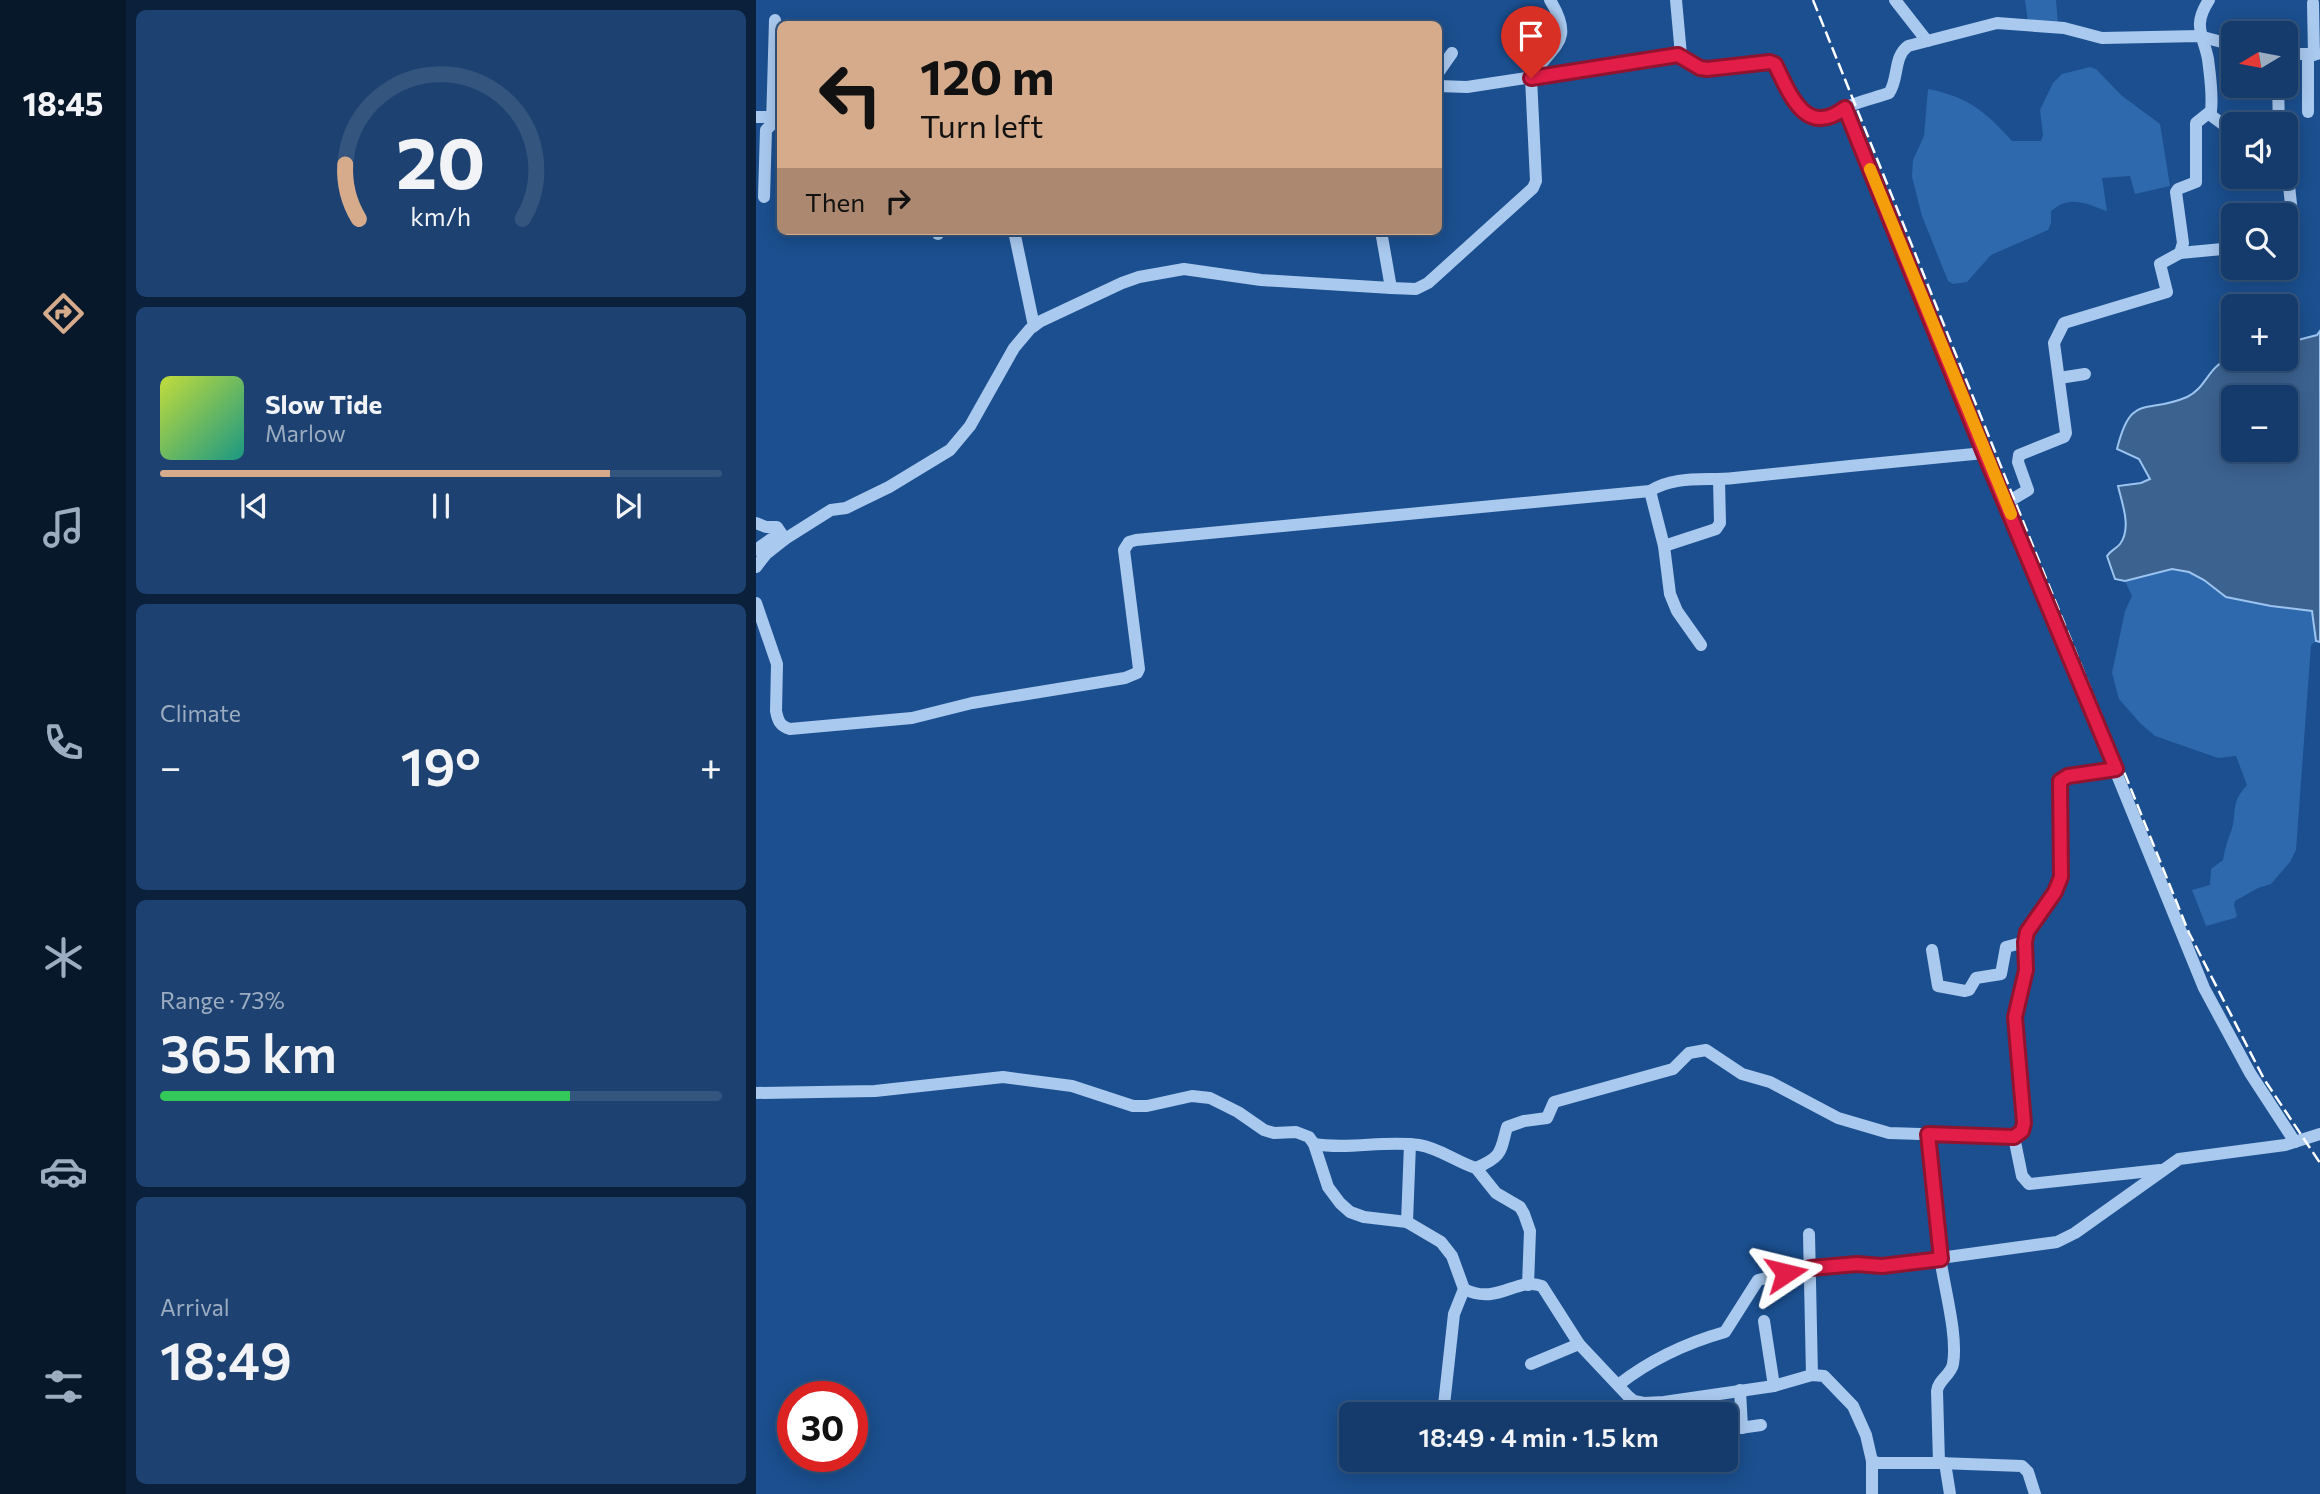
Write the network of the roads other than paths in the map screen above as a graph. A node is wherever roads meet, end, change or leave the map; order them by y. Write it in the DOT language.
graph roads {
  1 [pos="1550,0"];
  2 [pos="1676,0"];
  3 [pos="1895,0"];
  4 [pos="2208,0"];
  5 [pos="2313,3"];
  6 [pos="775,20"];
  7 [pos="2199,36"];
  8 [pos="1927,41"];
  9 [pos="2221,42"];
  10 [pos="1452,53"];
  11 [pos="2314,54"];
  12 [pos="1681,55"];
  13 [pos="1442,67"];
  14 [pos="1531,78"];
  15 [pos="1442,86"];
  16 [pos="1845,108"];
  17 [pos="2308,112"];
  18 [pos="2209,114"];
  19 [pos="756,117"];
  20 [pos="772,117"];
  21 [pos="2221,123"];
  22 [pos="761,130"];
  23 [pos="764,197"];
  24 [pos="1015,235"];
  25 [pos="1382,235"];
  26 [pos="2221,249"];
  27 [pos="2180,253"];
  28 [pos="1391,288"];
  29 [pos="1034,326"];
  30 [pos="2085,374"];
  31 [pos="2059,378"];
  32 [pos="1984,453"];
  33 [pos="1719,479"];
  34 [pos="1650,491"];
  35 [pos="2006,503"];
  36 [pos="756,523"];
  37 [pos="785,539"];
  38 [pos="1664,546"];
  39 [pos="757,559"];
  40 [pos="756,604"];
  41 [pos="1701,645"];
  42 [pos="2116,769"];
  43 [pos="2025,942"];
  44 [pos="1932,950"];
  45 [pos="756,1093"];
  46 [pos="1928,1134"];
  47 [pos="2320,1134"];
  48 [pos="2014,1137"];
  49 [pos="2295,1142"];
  50 [pos="1314,1144"];
  51 [pos="1410,1144"];
  52 [pos="1476,1168"];
  53 [pos="2161,1170"];
  54 [pos="1408,1222"];
  55 [pos="1809,1234"];
  56 [pos="1941,1259"];
  57 [pos="1811,1268"];
  58 [pos="1528,1285"];
  59 [pos="1464,1289"];
  60 [pos="1764,1321"];
  61 [pos="1579,1343"];
  62 [pos="1531,1364"];
  63 [pos="1812,1375"];
  64 [pos="1618,1385"];
  65 [pos="1774,1386"];
  66 [pos="1740,1390"];
  67 [pos="1444,1402"];
  68 [pos="1762,1425"];
  69 [pos="1738,1428"];
  70 [pos="1742,1428"];
  71 [pos="1872,1461"];
  72 [pos="1942,1463"];
  73 [pos="1872,1494"];
  74 [pos="1950,1494"];
  75 [pos="2035,1494"];
  1 -- 14 [label="street"];
  2 -- 12 [label="street"];
  3 -- 8 [label="street"];
  4 -- 7 [label="street"];
  5 -- 11 [label="street"];
  6 -- 20 [label="street"];
  7 -- 8 [label="street"];
  7 -- 9 [label="street"];
  7 -- 18 [label="street"];
  8 -- 16 [label="street"];
  10 -- 13 [label="street"];
  11 -- 17 [label="street"];
  12 -- 14 [label="street"];
  12 -- 16 [label="street"];
  14 -- 15 [label="street"];
  14 -- 28 [label="street"];
  16 -- 32 [label="street"];
  18 -- 21 [label="street"];
  18 -- 27 [label="street"];
  19 -- 20 [label="street"];
  20 -- 22 [label="street"];
  22 -- 23 [label="street"];
  24 -- 29 [label="street"];
  25 -- 28 [label="street"];
  26 -- 27 [label="street"];
  27 -- 31 [label="street"];
  28 -- 29 [label="street"];
  29 -- 37 [label="street"];
  30 -- 31 [label="street"];
  31 -- 35 [label="street"];
  32 -- 33 [label="street"];
  32 -- 35 [label="street"];
  33 -- 34 [label="street"];
  33 -- 38 [label="street"];
  34 -- 38 [label="street"];
  34 -- 40 [label="street"];
  35 -- 42 [label="street"];
  36 -- 37 [label="street"];
  37 -- 39 [label="street"];
  38 -- 41 [label="street"];
  42 -- 43 [label="street"];
  42 -- 49 [label="street"];
  43 -- 44 [label="street"];
  43 -- 48 [label="street"];
  45 -- 50 [label="street"];
  46 -- 48 [label="street"];
  46 -- 52 [label="street"];
  46 -- 56 [label="street"];
  47 -- 49 [label="street"];
  48 -- 53 [label="street"];
  49 -- 53 [label="street"];
  50 -- 51 [label="street"];
  50 -- 54 [label="street"];
  51 -- 52 [label="street"];
  51 -- 54 [label="street"];
  52 -- 58 [label="street"];
  53 -- 56 [label="street"];
  54 -- 59 [label="street"];
  55 -- 57 [label="street"];
  56 -- 57 [label="street"];
  56 -- 72 [label="street"];
  57 -- 63 [label="street"];
  57 -- 64 [label="street"];
  58 -- 59 [label="street"];
  58 -- 61 [label="street"];
  59 -- 67 [label="street"];
  60 -- 65 [label="street"];
  61 -- 62 [label="street"];
  61 -- 64 [label="street"];
  63 -- 65 [label="street"];
  63 -- 71 [label="street"];
  64 -- 66 [label="street"];
  65 -- 66 [label="street"];
  66 -- 70 [label="street"];
  68 -- 70 [label="street"];
  69 -- 70 [label="street"];
  71 -- 72 [label="street"];
  71 -- 73 [label="street"];
  72 -- 74 [label="street"];
  72 -- 75 [label="street"];
}
